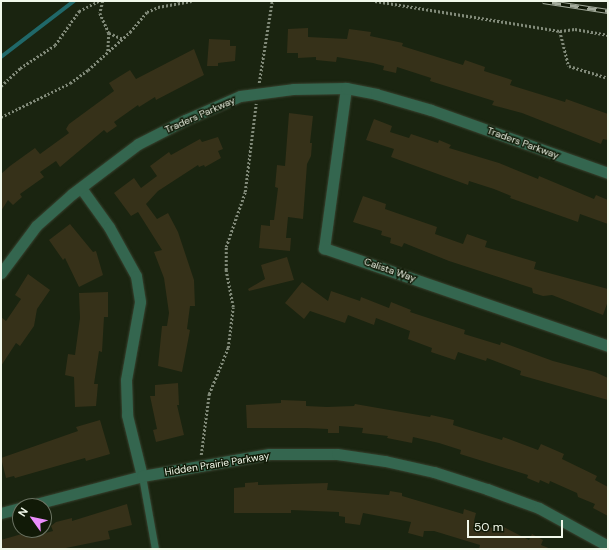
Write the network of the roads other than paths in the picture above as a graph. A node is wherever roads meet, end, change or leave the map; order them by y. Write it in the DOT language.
graph roads {
  1 [pos="346,88"];
  2 [pos="608,173"];
  3 [pos="81,188"];
  4 [pos="1,273"];
  5 [pos="608,346"];
  6 [pos="142,476"];
  7 [pos="52,500"];
  8 [pos="12,510"];
  9 [pos="1,513"];
  10 [pos="608,546"];
  11 [pos="155,549"];
  1 -- 2 [label="street, Traders Parkway"];
  1 -- 3 [label="street, Traders Parkway"];
  1 -- 5 [label="street, Calista Way"];
  3 -- 4 [label="street, Traders Parkway"];
  3 -- 6 [label="street"];
  6 -- 7 [label="street, Hidden Prairie Parkway"];
  6 -- 10 [label="street, Hidden Prairie Parkway"];
  6 -- 11 [label="lane"];
  8 -- 9 [label="street"];
}
